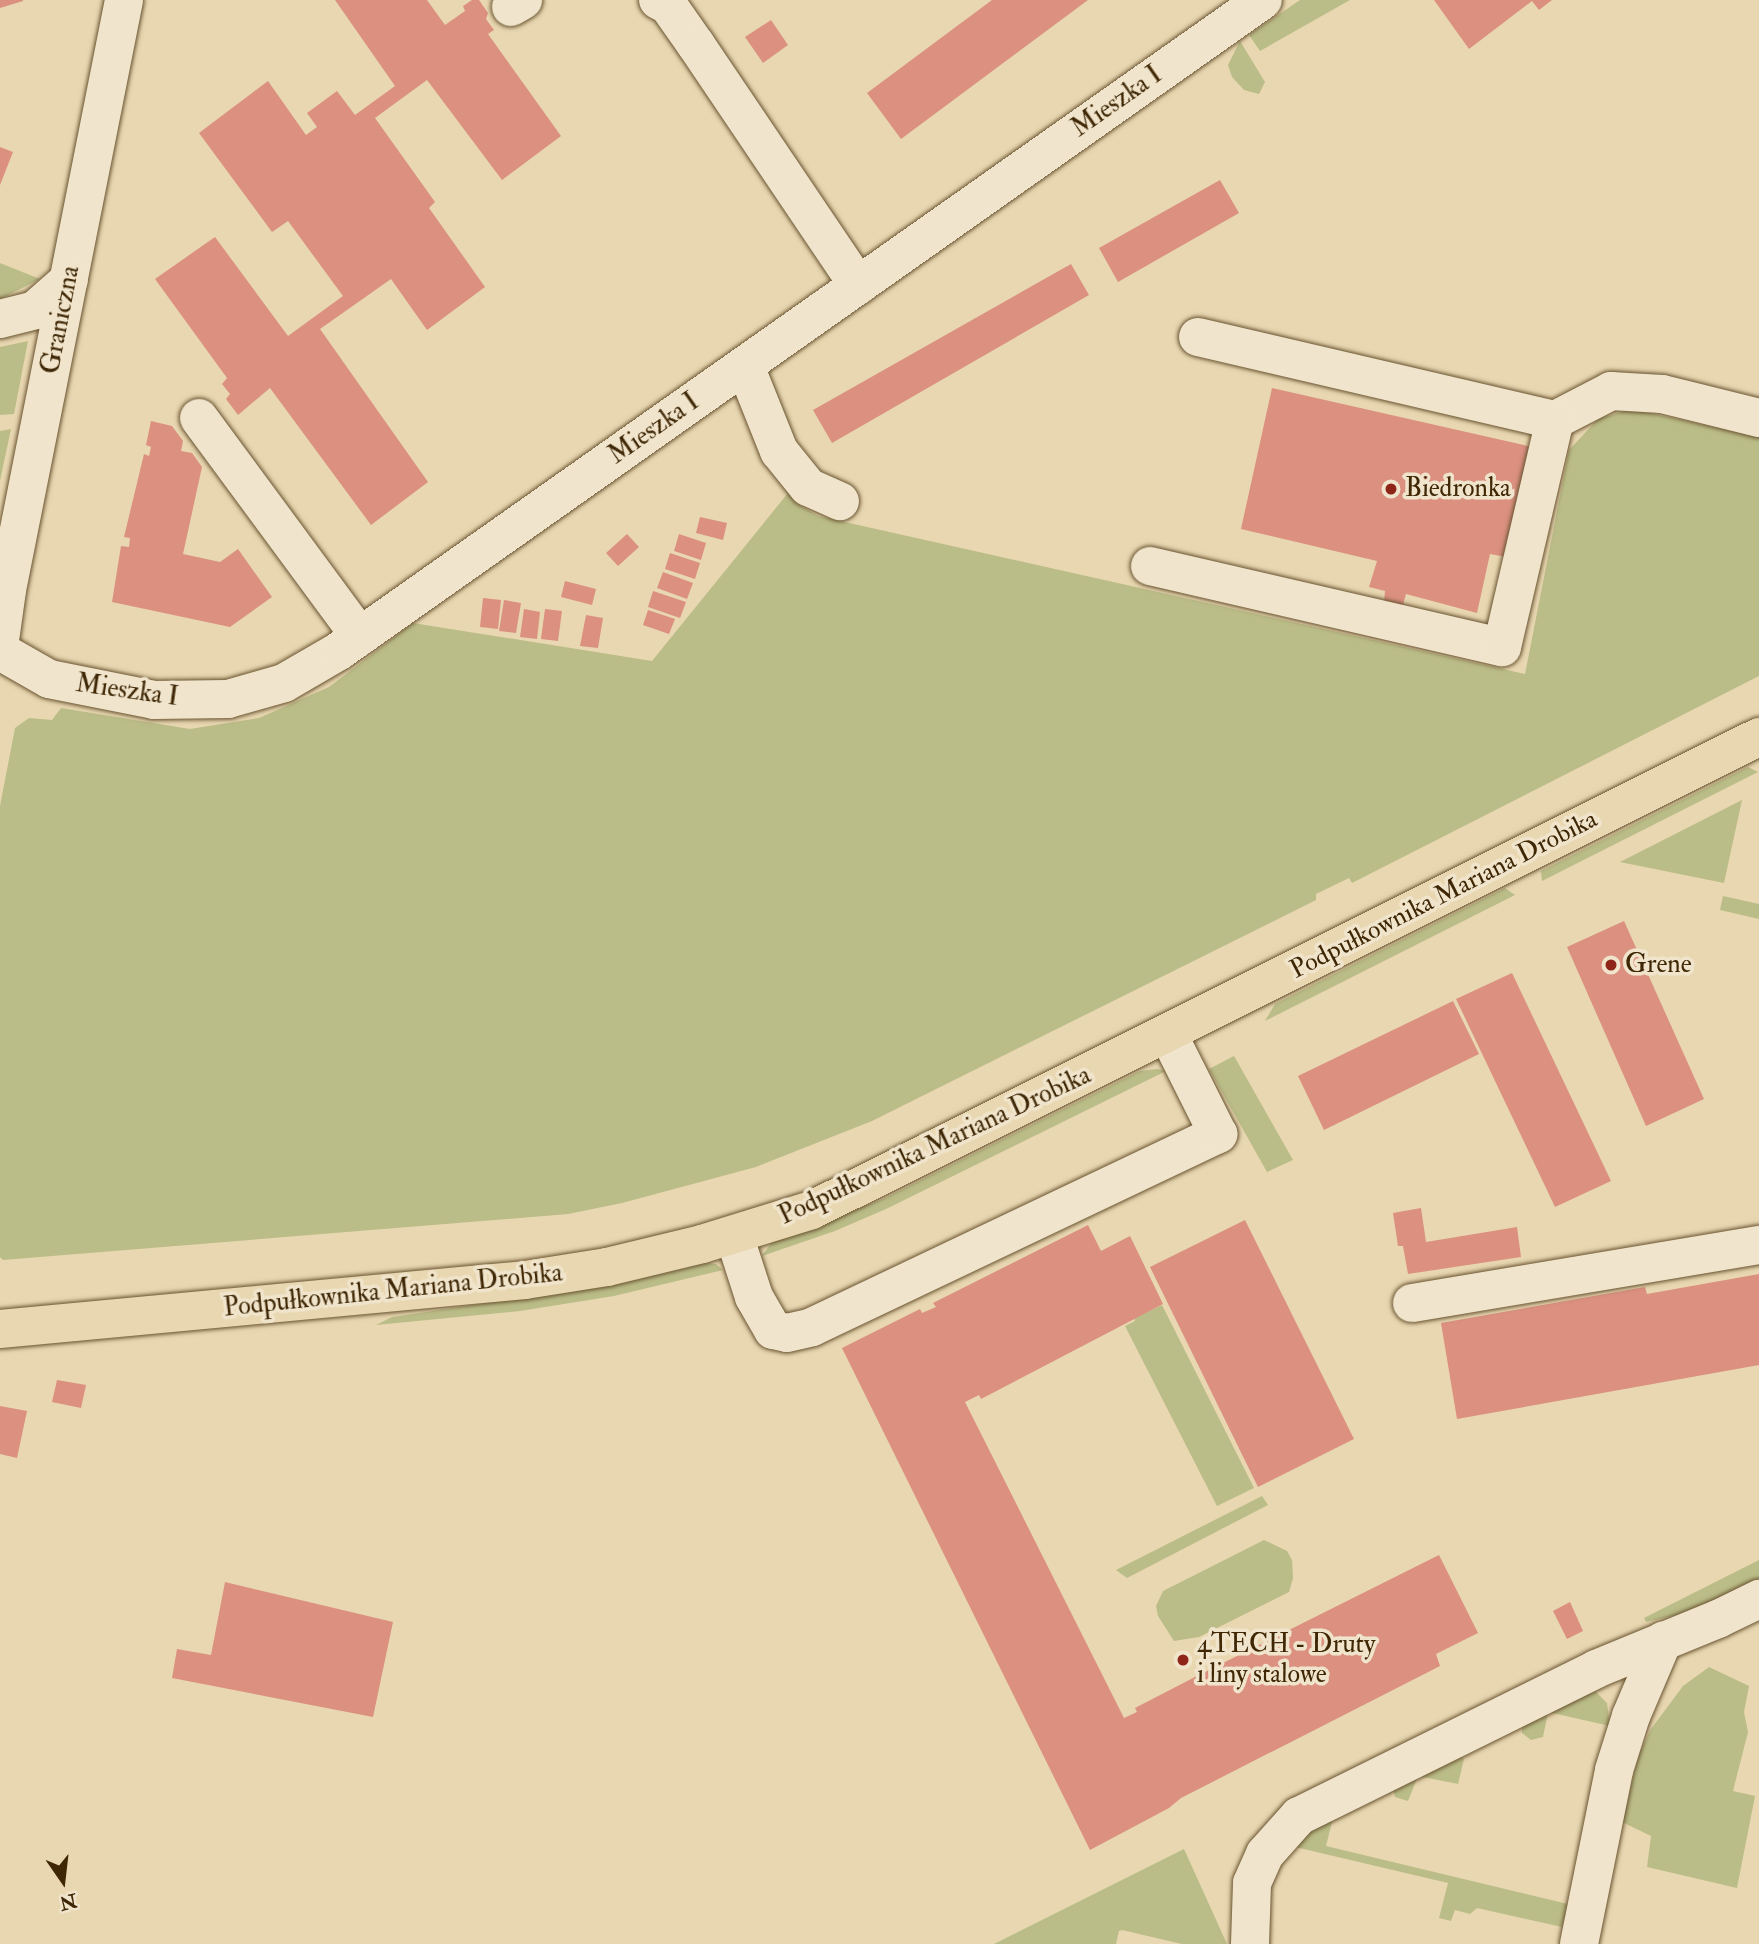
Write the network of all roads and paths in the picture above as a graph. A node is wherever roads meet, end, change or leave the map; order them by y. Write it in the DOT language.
graph roads {
  1 [pos="124,0"];
  2 [pos="658,0"];
  3 [pos="1263,0"];
  4 [pos="69,280"];
  5 [pos="858,285"];
  6 [pos="0,319"];
  7 [pos="1198,337"];
  8 [pos="745,366"];
  9 [pos="199,418"];
  10 [pos="1759,418"];
  11 [pos="1555,420"];
  12 [pos="840,501"];
  13 [pos="1150,566"];
  14 [pos="360,636"];
  15 [pos="0,640"];
  16 [pos="0,651"];
  17 [pos="1759,737"];
  18 [pos="1168,1034"];
  19 [pos="734,1235"];
  20 [pos="1759,1245"];
  21 [pos="1412,1303"];
  22 [pos="0,1329"];
  23 [pos="1755,1605"];
  24 [pos="1664,1641"];
  25 [pos="1250,1944"];
  26 [pos="1579,1944"];
  1 -- 4 [label="street, Graniczna"];
  2 -- 5 [label="street"];
  3 -- 5 [label="street, Mieszka I"];
  4 -- 6 [label="street"];
  4 -- 15 [label="street, Graniczna"];
  5 -- 8 [label="street, Mieszka I"];
  7 -- 11 [label="street"];
  8 -- 12 [label="street"];
  8 -- 14 [label="street, Mieszka I"];
  9 -- 14 [label="street"];
  10 -- 11 [label="street"];
  11 -- 13 [label="street"];
  14 -- 16 [label="street, Mieszka I"];
  17 -- 18 [label="main road, Podpułkownika Mariana Drobika"];
  18 -- 19 [label="main road, Podpułkownika Mariana Drobika"];
  18 -- 19 [label="street"];
  19 -- 22 [label="main road, Podpułkownika Mariana Drobika"];
  20 -- 21 [label="street"];
  23 -- 24 [label="street"];
  24 -- 25 [label="street"];
  24 -- 26 [label="street"];
}
